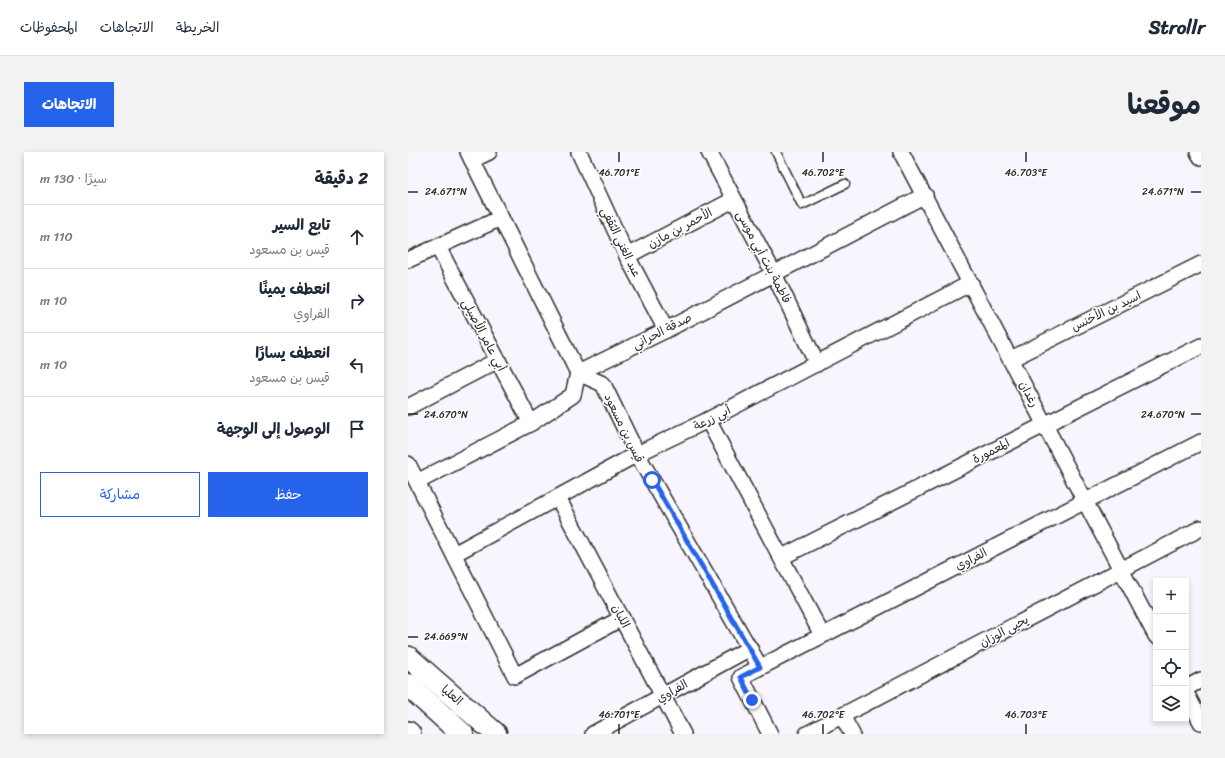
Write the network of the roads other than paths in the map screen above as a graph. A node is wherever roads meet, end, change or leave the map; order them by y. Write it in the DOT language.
graph roads {
  1 [pos="488,152"];
  2 [pos="579,152"];
  3 [pos="709,152"];
  4 [pos="776,152"];
  5 [pos="901,152"];
  6 [pos="1198,152"];
  7 [pos="470,156"];
  8 [pos="1201,157"];
  9 [pos="845,184"];
  10 [pos="925,195"];
  11 [pos="733,200"];
  12 [pos="501,218"];
  13 [pos="438,247"];
  14 [pos="627,256"];
  15 [pos="408,260"];
  16 [pos="1201,264"];
  17 [pos="774,274"];
  18 [pos="971,283"];
  19 [pos="666,330"];
  20 [pos="1201,346"];
  21 [pos="1011,359"];
  22 [pos="498,360"];
  23 [pos="817,364"];
  24 [pos="578,373"];
  25 [pos="408,407"];
  26 [pos="708,420"];
  27 [pos="532,423"];
  28 [pos="1045,424"];
  29 [pos="1201,442"];
  30 [pos="636,454"];
  31 [pos="408,464"];
  32 [pos="417,482"];
  33 [pos="558,498"];
  34 [pos="1085,501"];
  35 [pos="1201,528"];
  36 [pos="454,554"];
  37 [pos="782,556"];
  38 [pos="1121,569"];
  39 [pos="622,618"];
  40 [pos="1153,630"];
  41 [pos="822,635"];
  42 [pos="750,648"];
  43 [pos="408,657"];
  44 [pos="760,667"];
  45 [pos="1201,680"];
  46 [pos="408,685"];
  47 [pos="1189,686"];
  48 [pos="663,696"];
  49 [pos="408,700"];
  50 [pos="1189,700"];
  51 [pos="842,716"];
  52 [pos="1201,722"];
  53 [pos="446,734"];
  54 [pos="462,734"];
  55 [pos="496,734"];
  56 [pos="594,734"];
  57 [pos="683,734"];
  58 [pos="770,734"];
  59 [pos="807,734"];
  60 [pos="852,734"];
  1 -- 7 [label="street"];
  2 -- 14 [label="street, عبد الغني الثقفي"];
  3 -- 11 [label="street, فاطمة بنت أبي موسى"];
  4 -- 9 [label="lane"];
  5 -- 10 [label="street, رغدان"];
  6 -- 8 [label="street"];
  7 -- 12 [label="street"];
  10 -- 17 [label="street, صدقة الحراني"];
  10 -- 18 [label="street, رغدان"];
  11 -- 14 [label="street, الأحمر بن مازن"];
  11 -- 17 [label="street, فاطمة بنت أبي موسى"];
  12 -- 13 [label="street"];
  12 -- 24 [label="street"];
  13 -- 15 [label="street"];
  13 -- 22 [label="street, أبي عامر الأصيلي"];
  14 -- 19 [label="street, عبد الغني الثقفي"];
  16 -- 21 [label="street, اسيد بن الأخنس"];
  17 -- 19 [label="street, صدقة الحراني"];
  17 -- 23 [label="street, فاطمة بنت أبي موسى"];
  18 -- 21 [label="street, رغدان"];
  18 -- 23 [label="street, أبي زرعة"];
  19 -- 24 [label="street, صدقة الحراني"];
  20 -- 28 [label="street, المعمورة"];
  21 -- 28 [label="street, رغدان"];
  22 -- 25 [label="street"];
  22 -- 27 [label="street, أبي عامر الأصيلي"];
  23 -- 26 [label="street, أبي زرعة"];
  24 -- 27 [label="street"];
  24 -- 30 [label="street, قيس بن مسعود"];
  26 -- 30 [label="street, أبي زرعة"];
  26 -- 37 [label="street"];
  27 -- 32 [label="street"];
  28 -- 34 [label="street, رغدان"];
  28 -- 37 [label="street, المعمورة"];
  29 -- 34 [label="street, الفراوي"];
  30 -- 33 [label="street, أبي زرعة"];
  30 -- 42 [label="street, قيس بن مسعود"];
  31 -- 32 [label="street"];
  32 -- 36 [label="street"];
  33 -- 36 [label="street, أبي زرعة"];
  33 -- 39 [label="street, اللبان"];
  34 -- 38 [label="street, رغدان"];
  34 -- 41 [label="street, الفراوي"];
  35 -- 38 [label="street, يحيى الوزان"];
  36 -- 39 [label="street"];
  37 -- 41 [label="street"];
  38 -- 40 [label="street, رغدان"];
  38 -- 51 [label="street, يحيى الوزان"];
  39 -- 48 [label="street, اللبان"];
  41 -- 44 [label="street, الفراوي"];
  42 -- 44 [label="street, قيس بن مسعود"];
  42 -- 48 [label="street, الفراوي"];
  43 -- 55 [label="street, العليا"];
  44 -- 58 [label="street, الفراوي"];
  45 -- 47 [label="street"];
  46 -- 54 [label="main road"];
  48 -- 56 [label="street, الفراوي"];
  48 -- 57 [label="street, اللبان"];
  49 -- 53 [label="main road"];
  50 -- 52 [label="street"];
  51 -- 59 [label="street, يحيى الوزان"];
  51 -- 60 [label="street"];
}
